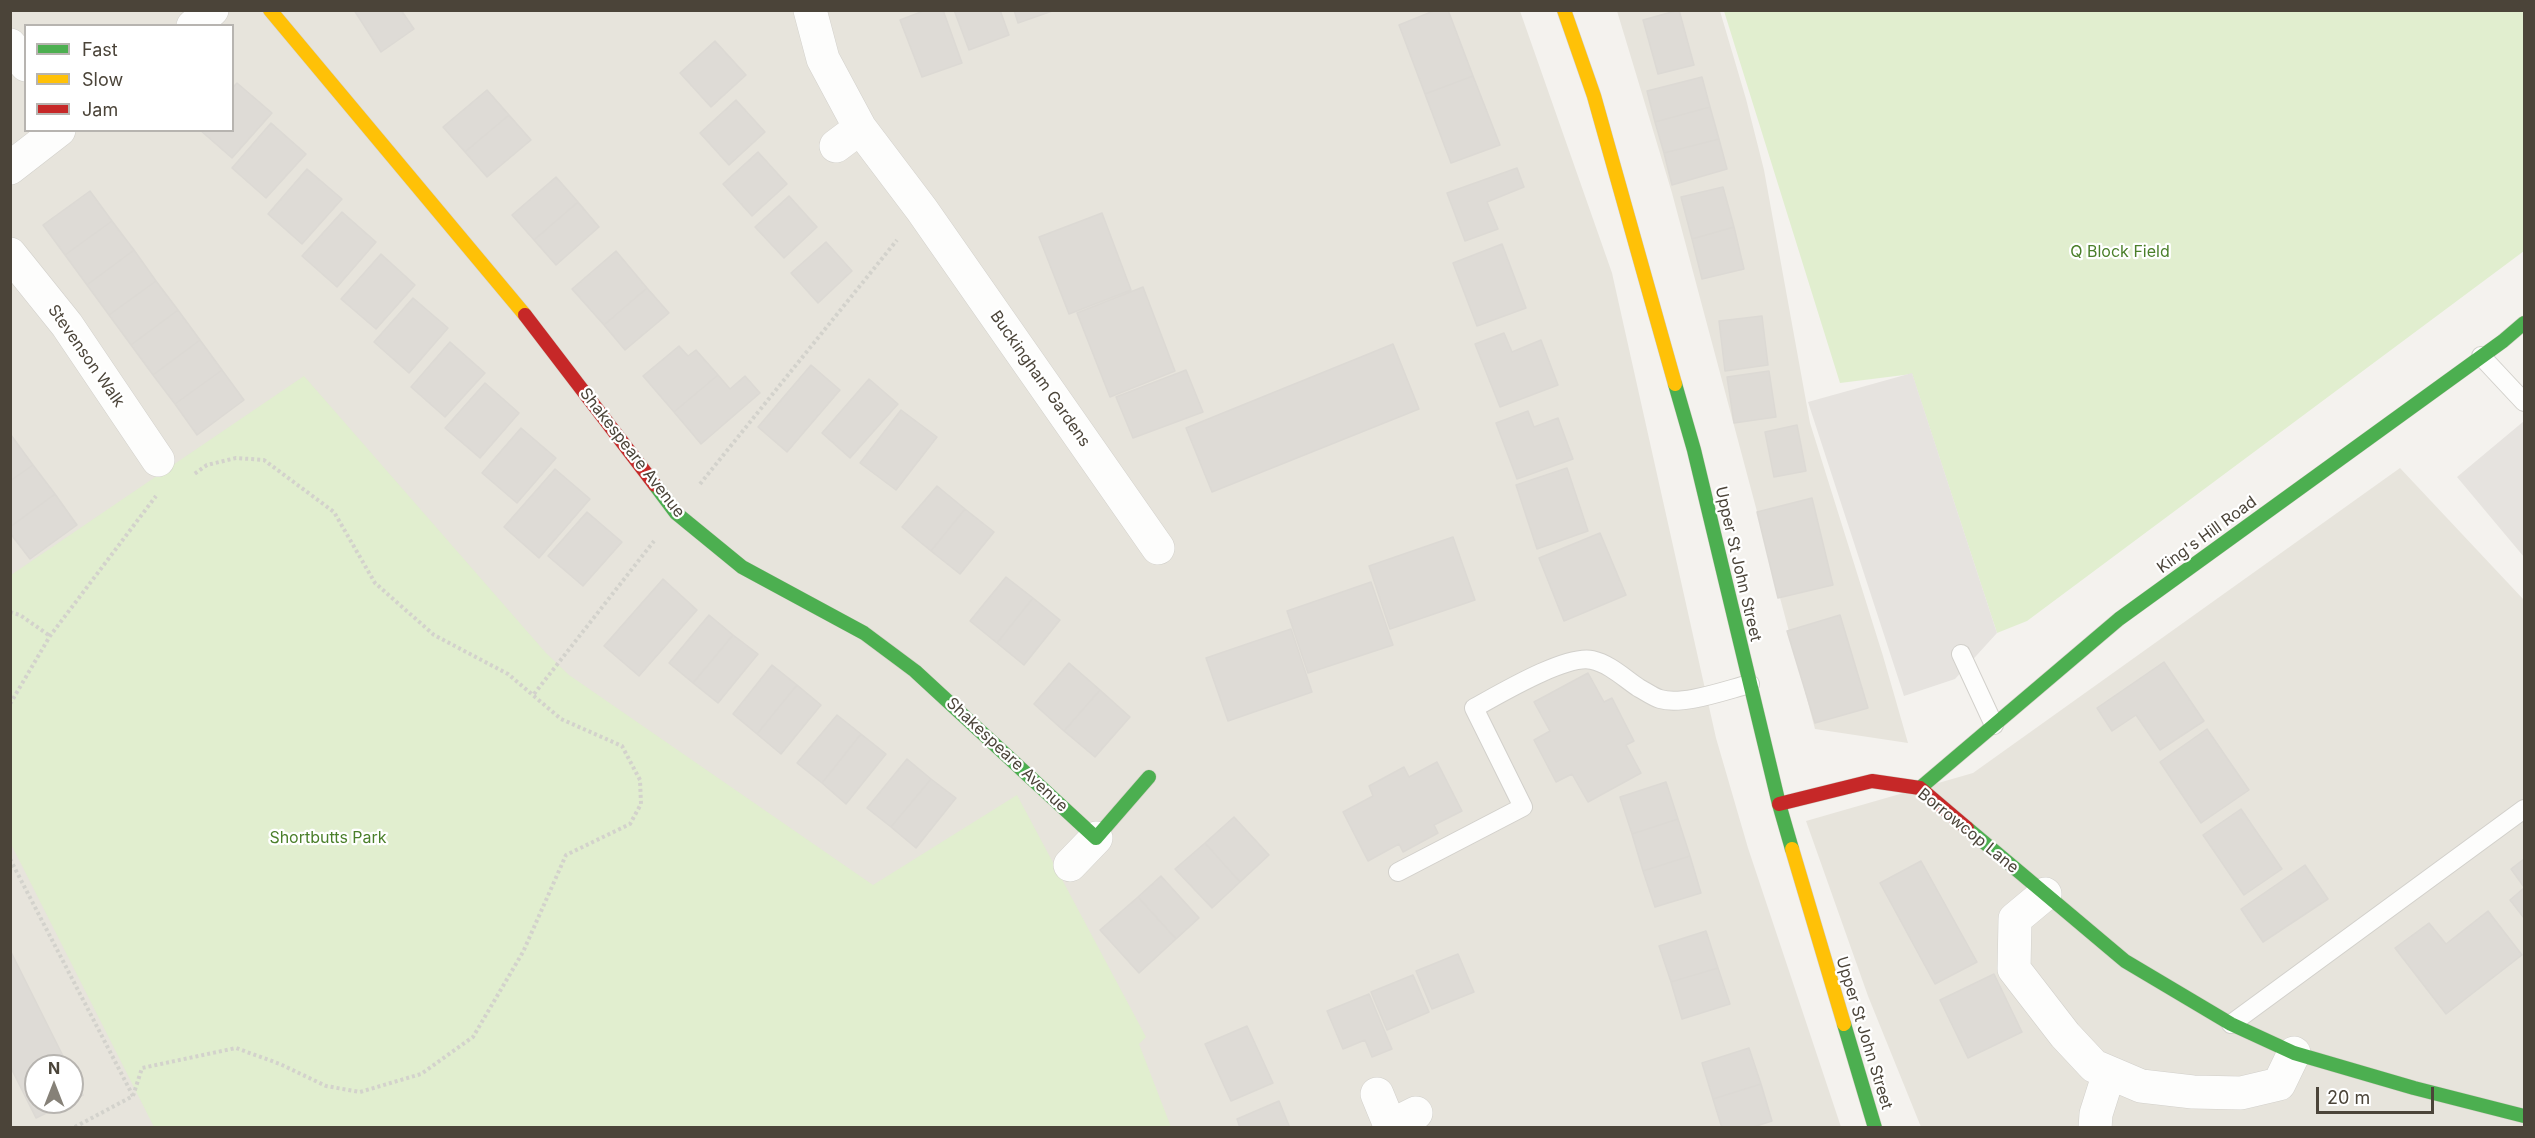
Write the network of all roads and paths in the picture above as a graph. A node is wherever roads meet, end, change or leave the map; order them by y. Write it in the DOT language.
graph roads {
  1 [pos="212,10"];
  2 [pos="270,10"];
  3 [pos="810,10"];
  4 [pos="1564,10"];
  5 [pos="194,24"];
  6 [pos="10,45"];
  7 [pos="24,62"];
  8 [pos="56,132"];
  9 [pos="10,168"];
  10 [pos="922,210"];
  11 [pos="10,254"];
  12 [pos="2524,323"];
  13 [pos="2481,356"];
  14 [pos="2524,402"];
  15 [pos="160,474"];
  16 [pos="189,478"];
  17 [pos="676,513"];
  18 [pos="1158,548"];
  19 [pos="10,612"];
  20 [pos="50,636"];
  21 [pos="1961,654"];
  22 [pos="1750,684"];
  23 [pos="534,694"];
  24 [pos="10,704"];
  25 [pos="1994,725"];
  26 [pos="1149,777"];
  27 [pos="1920,788"];
  28 [pos="1779,804"];
  29 [pos="2524,809"];
  30 [pos="1096,838"];
  31 [pos="10,859"];
  32 [pos="1070,865"];
  33 [pos="1398,872"];
  34 [pos="2045,894"];
  35 [pos="2231,1024"];
  36 [pos="2294,1053"];
  37 [pos="2109,1072"];
  38 [pos="1377,1094"];
  39 [pos="133,1096"];
  40 [pos="2524,1116"];
  41 [pos="1399,1122"];
  42 [pos="73,1128"];
  43 [pos="1875,1128"];
  44 [pos="2095,1128"];
  1 -- 5 [label="street"];
  2 -- 17 [label="street, Shakespeare Avenue"];
  3 -- 10 [label="street, Buckingham Gardens"];
  4 -- 22 [label="street, Upper St John Street"];
  6 -- 7 [label="street"];
  8 -- 9 [label="street"];
  10 -- 17 [label="path"];
  10 -- 18 [label="street, Buckingham Gardens"];
  11 -- 15 [label="street, Stevenson Walk"];
  12 -- 13 [label="street, King's Hill Road"];
  13 -- 14 [label="lane"];
  13 -- 25 [label="street, King's Hill Road"];
  15 -- 20 [label="path"];
  16 -- 23 [label="path"];
  17 -- 23 [label="path"];
  17 -- 30 [label="street, Shakespeare Avenue"];
  19 -- 20 [label="path"];
  20 -- 24 [label="path"];
  21 -- 25 [label="lane"];
  22 -- 28 [label="street, Upper St John Street"];
  22 -- 33 [label="lane"];
  23 -- 39 [label="path"];
  25 -- 27 [label="street, King's Hill Road"];
  26 -- 30 [label="street"];
  27 -- 28 [label="street, Borrowcop Lane"];
  27 -- 34 [label="street, Borrowcop Lane"];
  28 -- 43 [label="street, Upper St John Street"];
  29 -- 35 [label="lane"];
  30 -- 32 [label="street"];
  31 -- 39 [label="path"];
  34 -- 35 [label="street, Borrowcop Lane"];
  34 -- 37 [label="street"];
  35 -- 36 [label="street, Borrowcop Lane"];
  36 -- 37 [label="street"];
  36 -- 40 [label="street, Borrowcop Lane"];
  37 -- 44 [label="street"];
  38 -- 41 [label="street"];
  39 -- 42 [label="path"];
}
